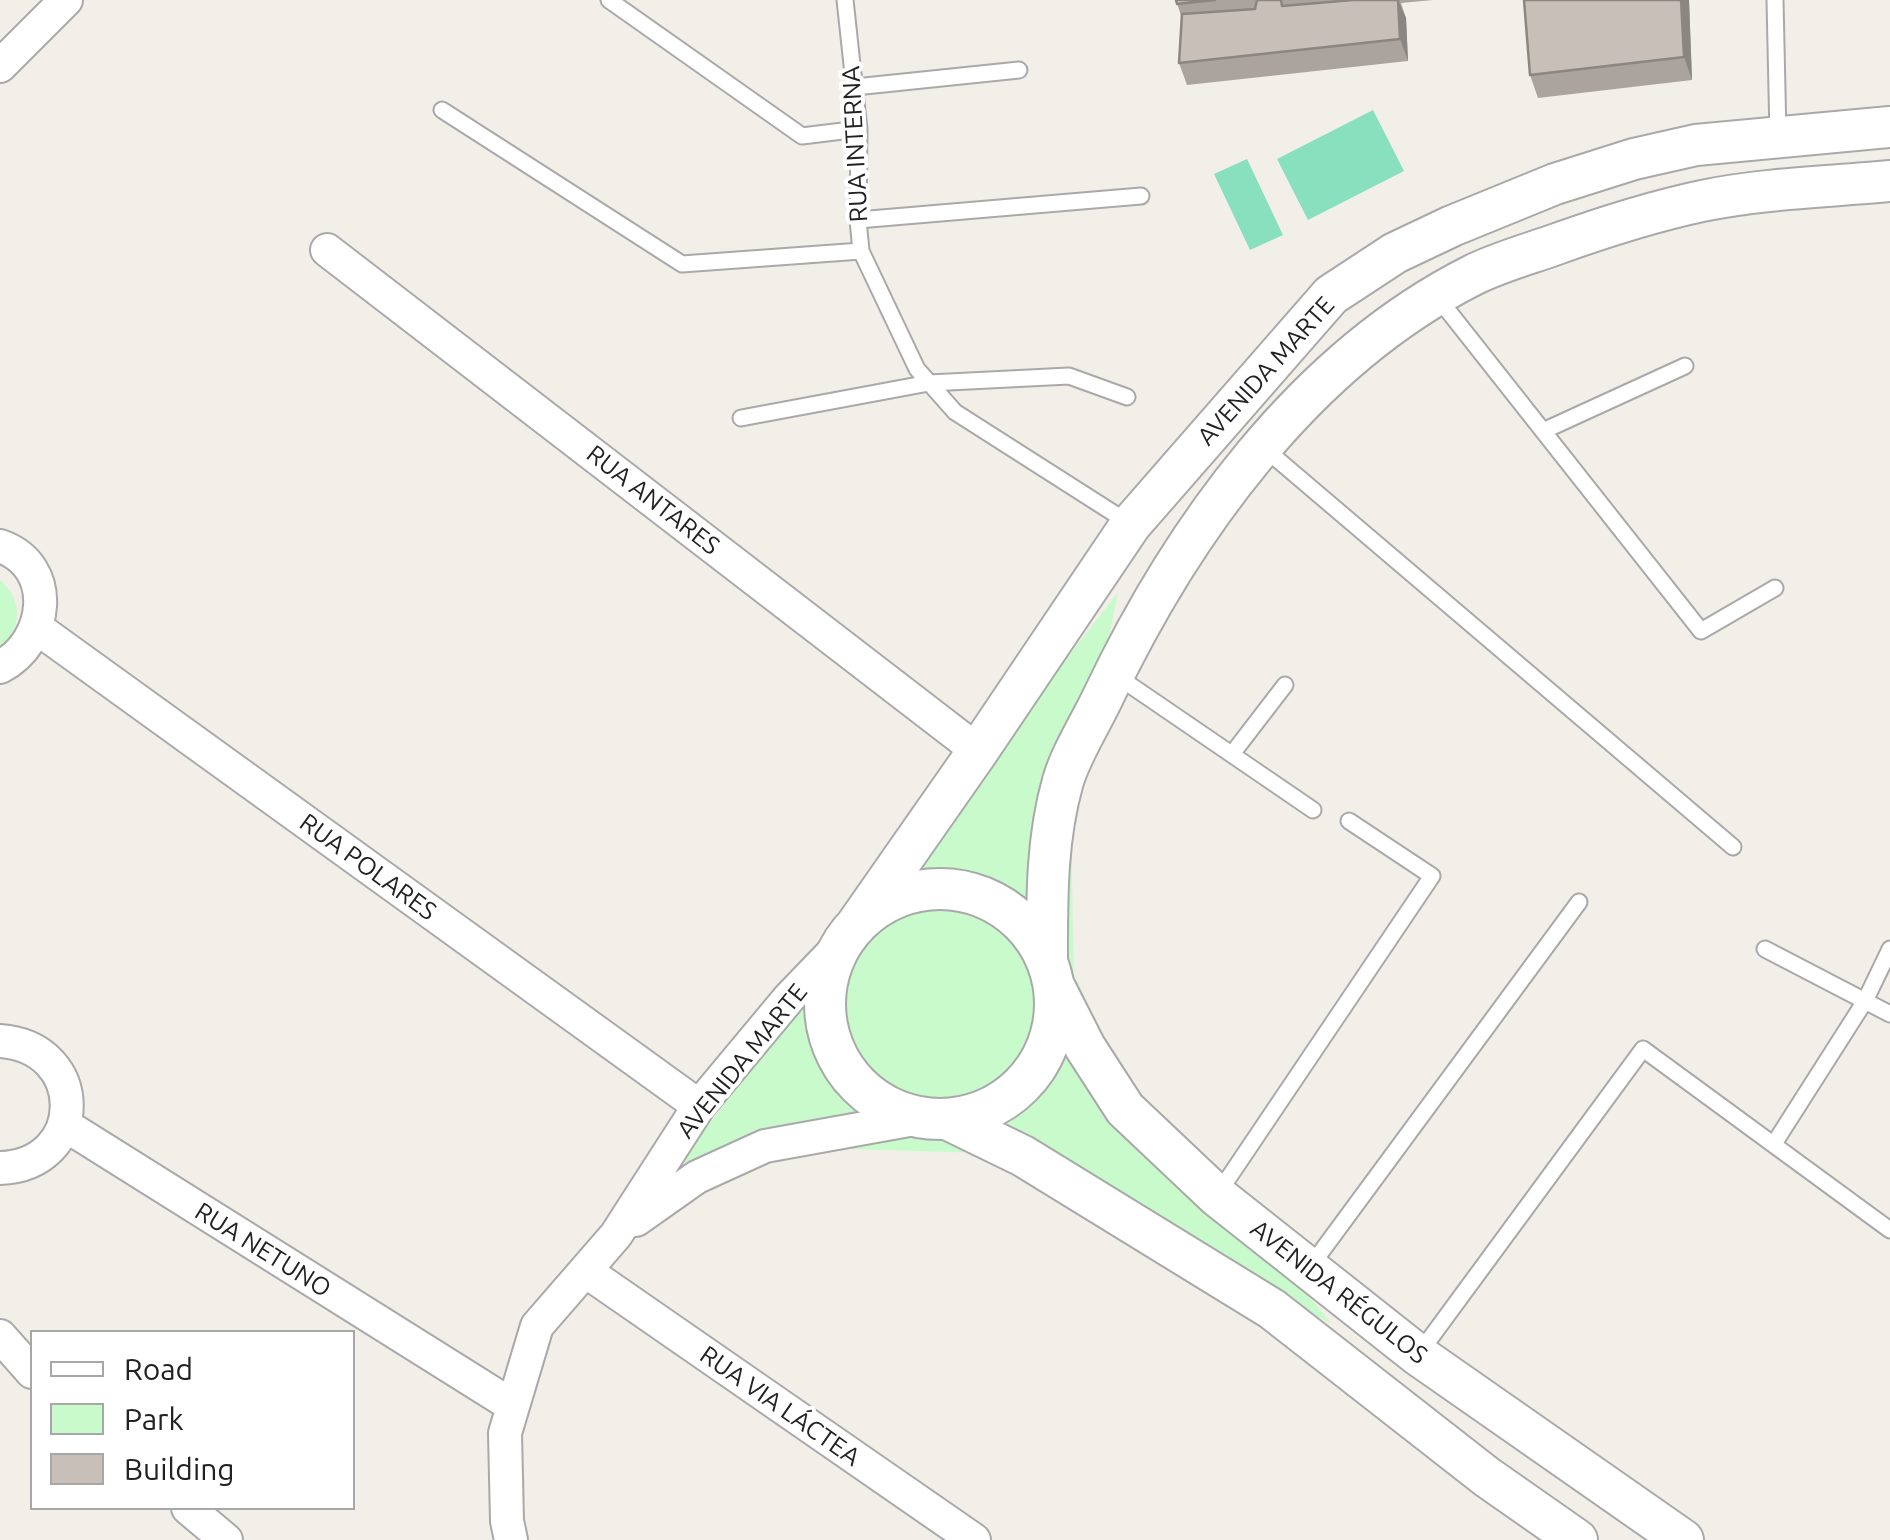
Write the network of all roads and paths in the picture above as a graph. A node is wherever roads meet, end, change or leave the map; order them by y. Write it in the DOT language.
graph roads {
  1 [pos="66,0"];
  2 [pos="609,0"];
  3 [pos="845,0"];
  4 [pos="1775,0"];
  5 [pos="0,66"];
  6 [pos="1019,70"];
  7 [pos="855,87"];
  8 [pos="442,110"];
  9 [pos="1890,128"];
  10 [pos="859,129"];
  11 [pos="1778,136"];
  12 [pos="1890,181"];
  13 [pos="1783,190"];
  14 [pos="1141,196"];
  15 [pos="858,220"];
  16 [pos="327,250"];
  17 [pos="861,251"];
  18 [pos="1435,295"];
  19 [pos="1685,366"];
  20 [pos="929,382"];
  21 [pos="1127,397"];
  22 [pos="741,418"];
  23 [pos="1543,431"];
  24 [pos="1262,446"];
  25 [pos="1130,524"];
  26 [pos="0,546"];
  27 [pos="1180,558"];
  28 [pos="1774,588"];
  29 [pos="37,628"];
  30 [pos="0,667"];
  31 [pos="1114,674"];
  32 [pos="1285,686"];
  33 [pos="978,751"];
  34 [pos="1232,754"];
  35 [pos="1314,810"];
  36 [pos="1349,822"];
  37 [pos="1734,847"];
  38 [pos="1579,902"];
  39 [pos="848,935"];
  40 [pos="1765,949"];
  41 [pos="1890,949"];
  42 [pos="1050,973"];
  43 [pos="1864,1001"];
  44 [pos="1890,1014"];
  45 [pos="0,1041"];
  46 [pos="699,1106"];
  47 [pos="934,1118"];
  48 [pos="64,1125"];
  49 [pos="1777,1139"];
  50 [pos="0,1168"];
  51 [pos="1217,1196"];
  52 [pos="1890,1230"];
  53 [pos="616,1234"];
  54 [pos="1307,1270"];
  55 [pos="587,1272"];
  56 [pos="0,1336"];
  57 [pos="1418,1355"];
  58 [pos="30,1370"];
  59 [pos="513,1406"];
  60 [pos="190,1510"];
  61 [pos="226,1540"];
  62 [pos="511,1540"];
  63 [pos="974,1540"];
  64 [pos="1576,1540"];
  65 [pos="1683,1540"];
  1 -- 5 [label="street"];
  2 -- 10 [label="lane"];
  3 -- 7 [label="lane, RUA INTERNA"];
  4 -- 11 [label="lane"];
  6 -- 7 [label="lane"];
  7 -- 10 [label="lane, RUA INTERNA"];
  8 -- 17 [label="lane"];
  9 -- 11 [label="street, AVENIDA MARTE"];
  10 -- 15 [label="lane, RUA INTERNA"];
  11 -- 13 [label="street"];
  11 -- 25 [label="street, AVENIDA MARTE"];
  12 -- 13 [label="street, AVENIDA MARTE"];
  13 -- 18 [label="street, AVENIDA MARTE"];
  14 -- 15 [label="lane"];
  15 -- 17 [label="lane, RUA INTERNA"];
  16 -- 33 [label="street, RUA ANTARES"];
  17 -- 20 [label="lane, RUA INTERNA"];
  18 -- 23 [label="lane"];
  18 -- 24 [label="street, AVENIDA MARTE"];
  19 -- 23 [label="lane"];
  20 -- 21 [label="lane"];
  20 -- 22 [label="lane"];
  20 -- 25 [label="lane, RUA INTERNA"];
  23 -- 28 [label="lane"];
  24 -- 27 [label="street, AVENIDA MARTE"];
  24 -- 37 [label="lane"];
  25 -- 27 [label="street"];
  25 -- 33 [label="street, AVENIDA MARTE"];
  26 -- 29 [label="street"];
  27 -- 31 [label="street, AVENIDA MARTE"];
  29 -- 30 [label="street"];
  29 -- 46 [label="street, RUA POLARES"];
  31 -- 34 [label="lane"];
  31 -- 42 [label="street, AVENIDA MARTE"];
  32 -- 34 [label="lane"];
  33 -- 39 [label="street, AVENIDA MARTE"];
  34 -- 35 [label="lane"];
  36 -- 51 [label="lane"];
  38 -- 54 [label="lane"];
  39 -- 42 [label="street"];
  39 -- 46 [label="street, AVENIDA MARTE"];
  39 -- 47 [label="street"];
  40 -- 43 [label="lane"];
  41 -- 43 [label="lane"];
  42 -- 47 [label="street"];
  42 -- 51 [label="street, AVENIDA RÉGULOS"];
  43 -- 44 [label="lane"];
  43 -- 49 [label="lane"];
  45 -- 48 [label="street"];
  46 -- 53 [label="street, AVENIDA MARTE"];
  47 -- 53 [label="street"];
  47 -- 64 [label="street"];
  48 -- 50 [label="street"];
  48 -- 59 [label="street, RUA NETUNO"];
  51 -- 54 [label="street, AVENIDA RÉGULOS"];
  52 -- 57 [label="lane"];
  53 -- 55 [label="street"];
  54 -- 57 [label="street, AVENIDA RÉGULOS"];
  55 -- 59 [label="street"];
  55 -- 63 [label="street, RUA VIA LÁCTEA"];
  56 -- 58 [label="street"];
  57 -- 65 [label="street, AVENIDA RÉGULOS"];
  59 -- 62 [label="street"];
  60 -- 61 [label="street"];
}
